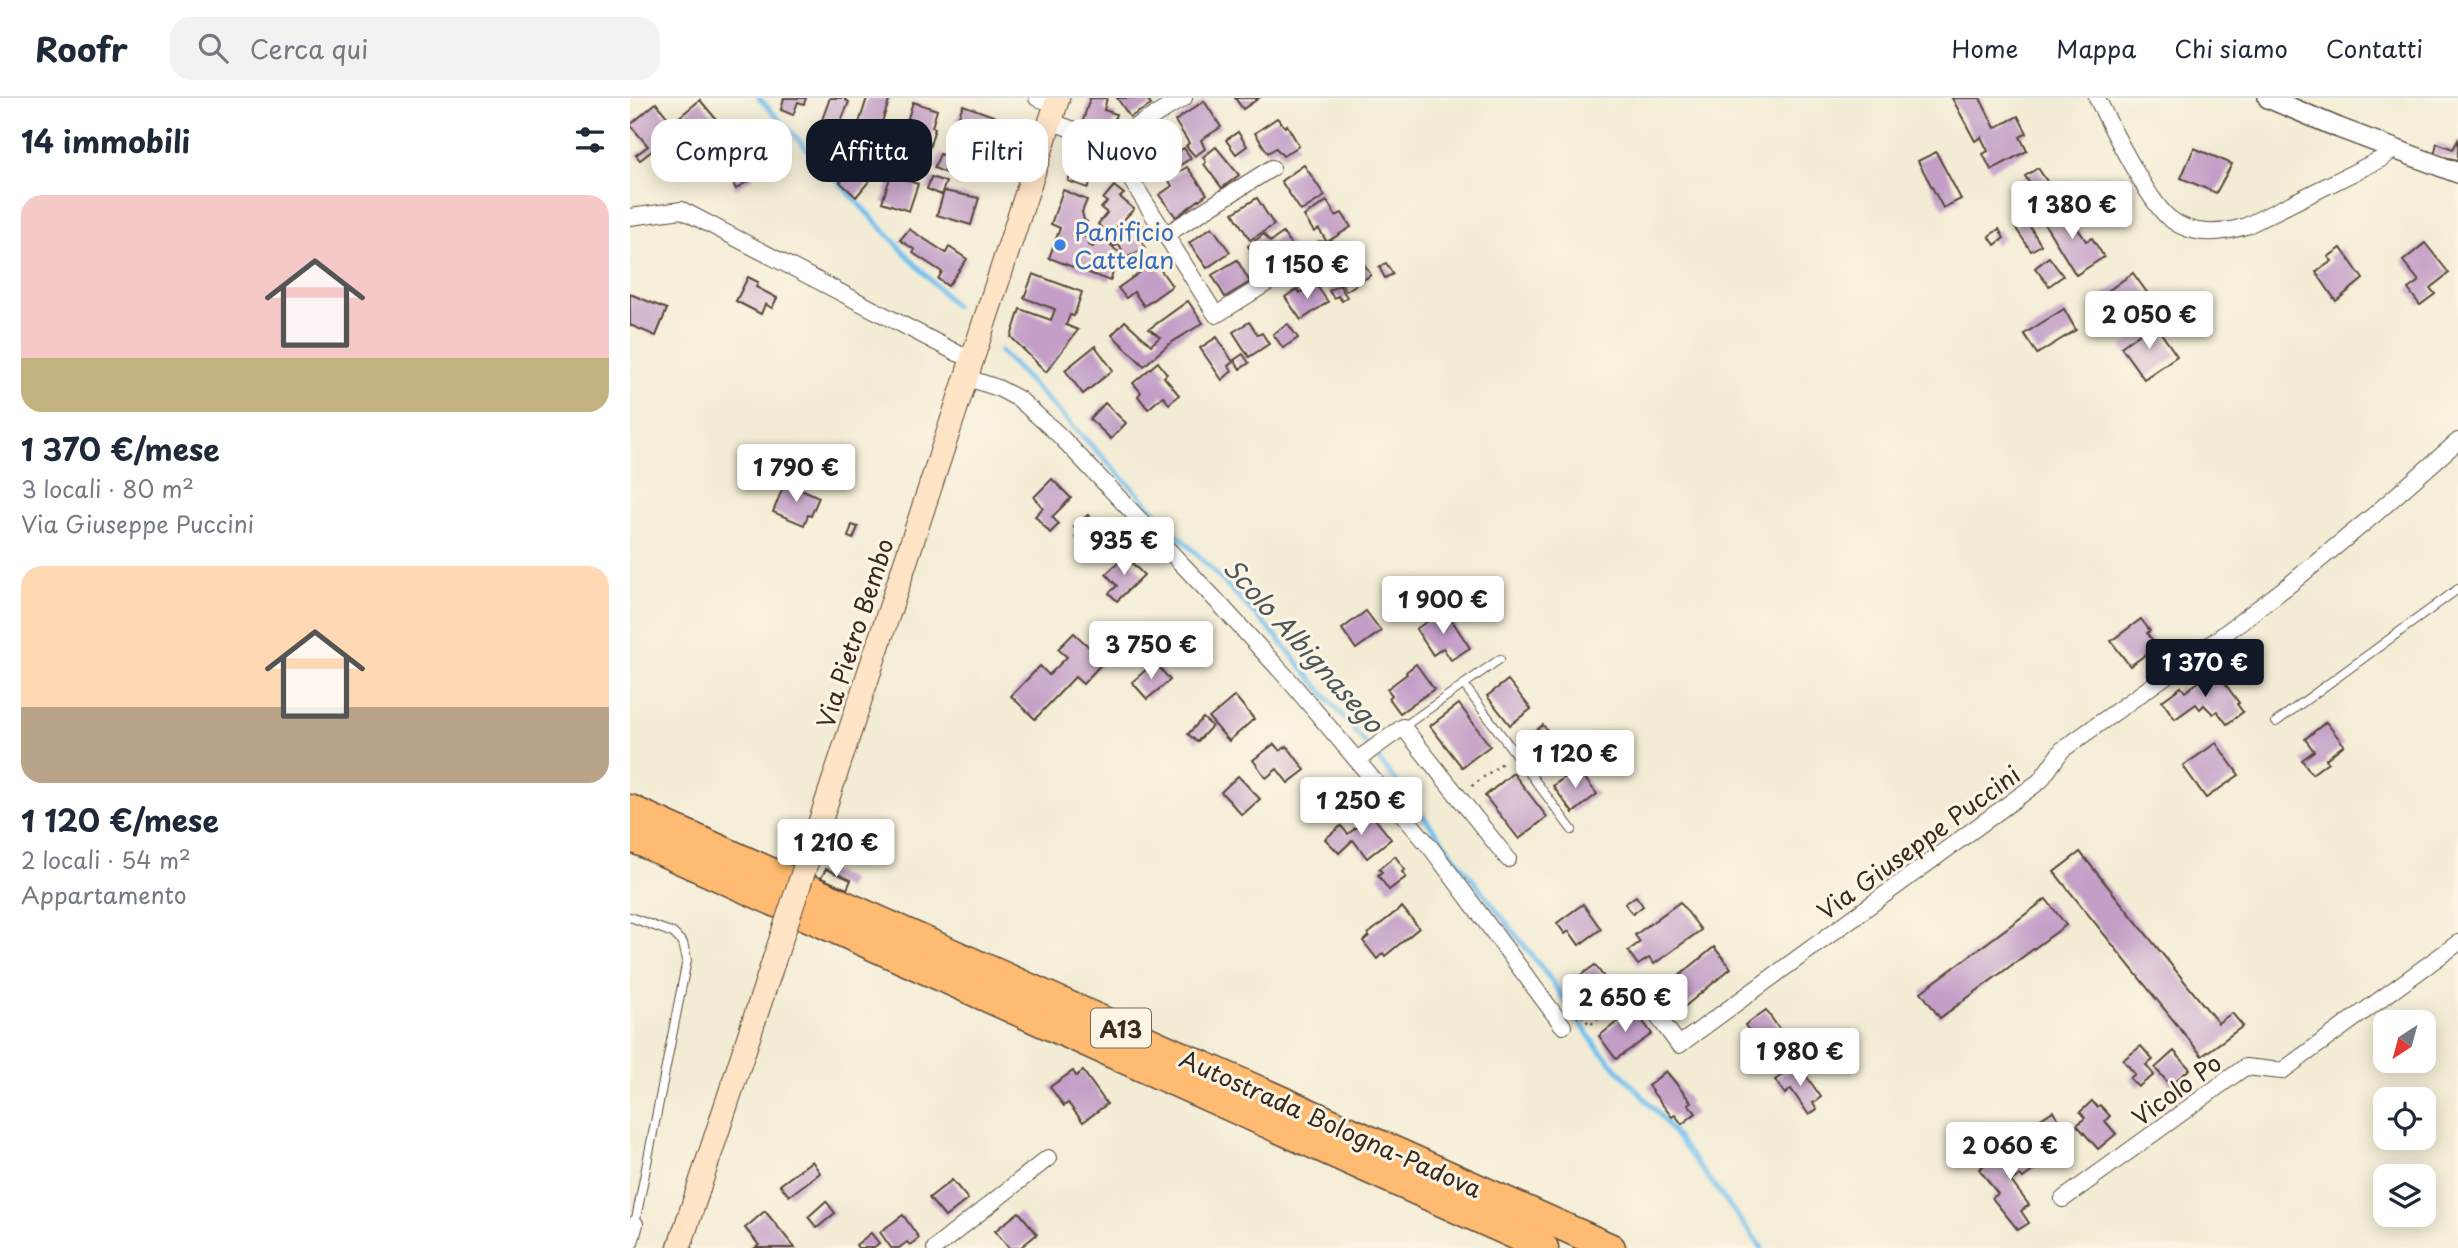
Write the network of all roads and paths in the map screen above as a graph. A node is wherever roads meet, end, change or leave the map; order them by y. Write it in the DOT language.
graph roads {
  1 [pos="1184,98"];
  2 [pos="2097,98"];
  3 [pos="2268,98"];
  4 [pos="1050,105"];
  5 [pos="1071,119"];
  6 [pos="1149,119"];
  7 [pos="2392,149"];
  8 [pos="1272,168"];
  9 [pos="2458,173"];
  10 [pos="1132,182"];
  11 [pos="630,217"];
  12 [pos="1166,235"];
  13 [pos="1321,249"];
  14 [pos="968,367"];
  15 [pos="2458,441"];
  16 [pos="2458,589"];
  17 [pos="1500,659"];
  18 [pos="1464,685"];
  19 [pos="2276,722"];
  20 [pos="1403,727"];
  21 [pos="1366,753"];
  22 [pos="1515,753"];
  23 [pos="1458,797"];
  24 [pos="630,809"];
  25 [pos="1572,830"];
  26 [pos="630,837"];
  27 [pos="1508,859"];
  28 [pos="630,917"];
  29 [pos="2458,943"];
  30 [pos="1638,990"];
  31 [pos="1605,1013"];
  32 [pos="1581,1014"];
  33 [pos="1563,1026"];
  34 [pos="1048,1158"];
  35 [pos="2063,1199"];
  36 [pos="633,1222"];
  37 [pos="630,1242"];
  38 [pos="679,1248"];
  39 [pos="935,1248"];
  40 [pos="1544,1248"];
  41 [pos="1611,1248"];
  1 -- 6 [label="street"];
  2 -- 7 [label="street"];
  3 -- 7 [label="street"];
  4 -- 5 [label="street"];
  4 -- 14 [label="main road, Via Pietro Bembo"];
  7 -- 9 [label="street"];
  8 -- 12 [label="street"];
  10 -- 12 [label="street"];
  11 -- 14 [label="street"];
  12 -- 13 [label="street"];
  14 -- 21 [label="street"];
  14 -- 38 [label="main road, Via Pietro Bembo, bridge"];
  15 -- 30 [label="street, Via Giuseppe Puccini"];
  16 -- 19 [label="lane"];
  17 -- 18 [label="lane"];
  18 -- 20 [label="lane"];
  18 -- 22 [label="lane"];
  20 -- 21 [label="street"];
  20 -- 23 [label="street"];
  21 -- 33 [label="street"];
  22 -- 23 [label="path"];
  22 -- 25 [label="lane"];
  23 -- 27 [label="street"];
  24 -- 41 [label="highway, Autostrada Bologna-Padova / A13"];
  26 -- 40 [label="highway, Autostrada Bologna-Padova / A13"];
  28 -- 36 [label="lane"];
  29 -- 35 [label="street, Vicolo Po"];
  31 -- 32 [label="path"];
  34 -- 39 [label="street"];
  36 -- 37 [label="street"];
}
